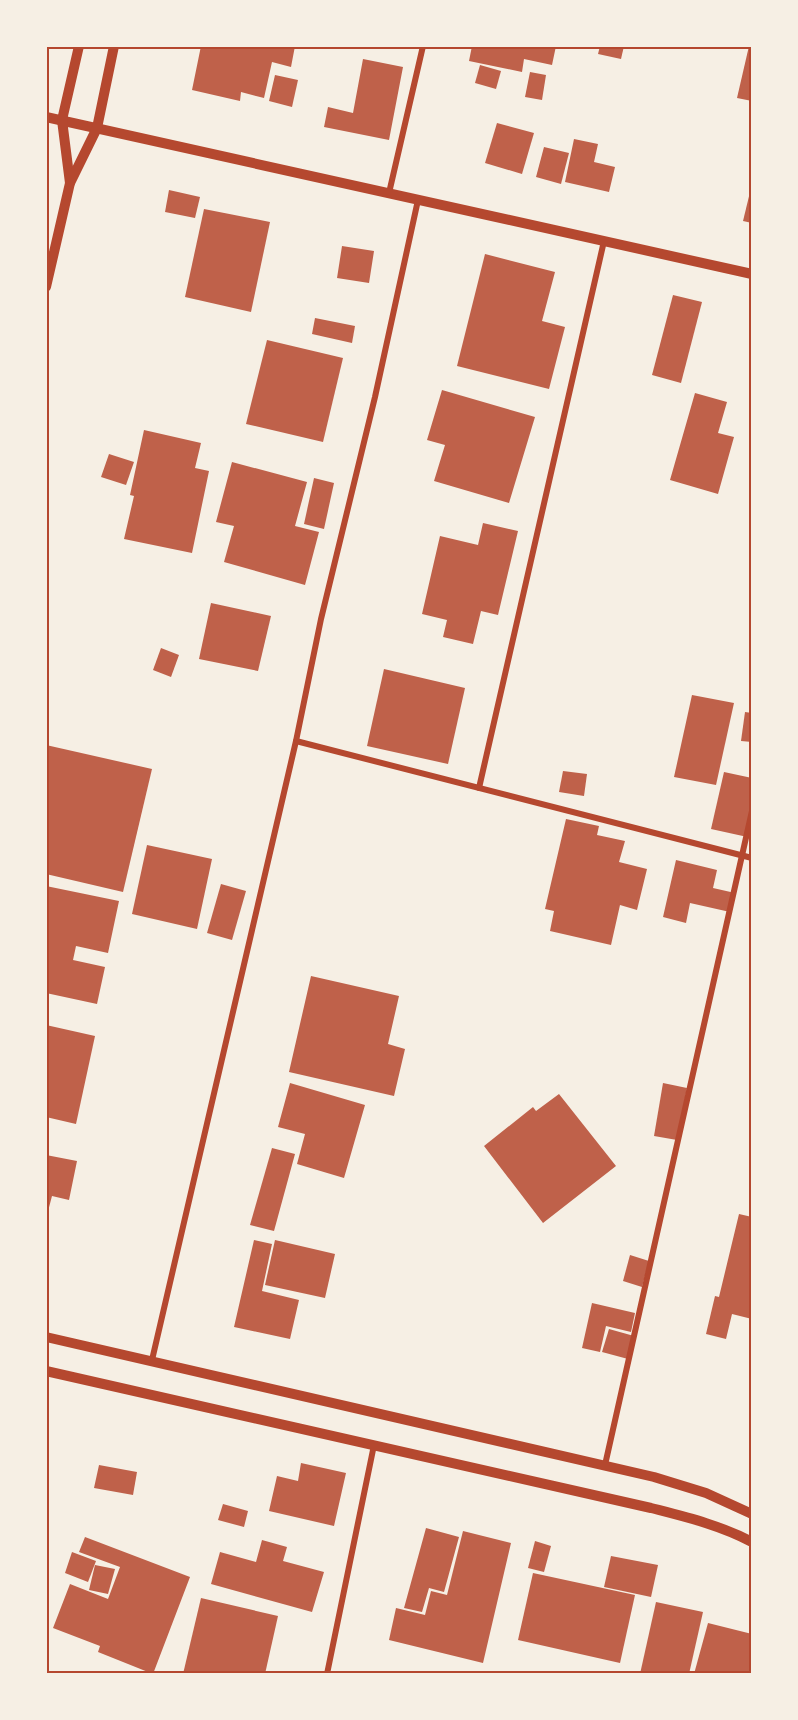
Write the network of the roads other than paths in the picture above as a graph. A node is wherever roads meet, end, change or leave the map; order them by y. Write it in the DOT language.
graph roads {
  1 [pos="79,46"];
  2 [pos="114,46"];
  3 [pos="423,46"];
  4 [pos="46,117"];
  5 [pos="62,120"];
  6 [pos="97,129"];
  7 [pos="70,183"];
  8 [pos="389,193"];
  9 [pos="418,200"];
  10 [pos="604,241"];
  11 [pos="752,273"];
  12 [pos="46,287"];
  13 [pos="297,741"];
  14 [pos="479,788"];
  15 [pos="752,811"];
  16 [pos="742,855"];
  17 [pos="752,858"];
  18 [pos="46,1337"];
  19 [pos="152,1360"];
  20 [pos="46,1371"];
  21 [pos="374,1445"];
  22 [pos="605,1465"];
  23 [pos="752,1514"];
  24 [pos="752,1542"];
  25 [pos="327,1674"];
  1 -- 5 [label="street"];
  2 -- 6 [label="street"];
  3 -- 8 [label="street"];
  4 -- 5 [label="street"];
  5 -- 6 [label="street"];
  5 -- 7 [label="street"];
  6 -- 7 [label="street"];
  6 -- 8 [label="street"];
  7 -- 12 [label="street"];
  8 -- 9 [label="street"];
  9 -- 10 [label="street"];
  9 -- 13 [label="street"];
  10 -- 11 [label="street"];
  10 -- 14 [label="street"];
  13 -- 14 [label="street"];
  13 -- 19 [label="street"];
  14 -- 16 [label="street"];
  15 -- 16 [label="street"];
  16 -- 17 [label="street"];
  16 -- 22 [label="street"];
  18 -- 19 [label="street"];
  19 -- 22 [label="street"];
  20 -- 21 [label="street"];
  21 -- 24 [label="street"];
  21 -- 25 [label="street"];
  22 -- 23 [label="street"];
}
